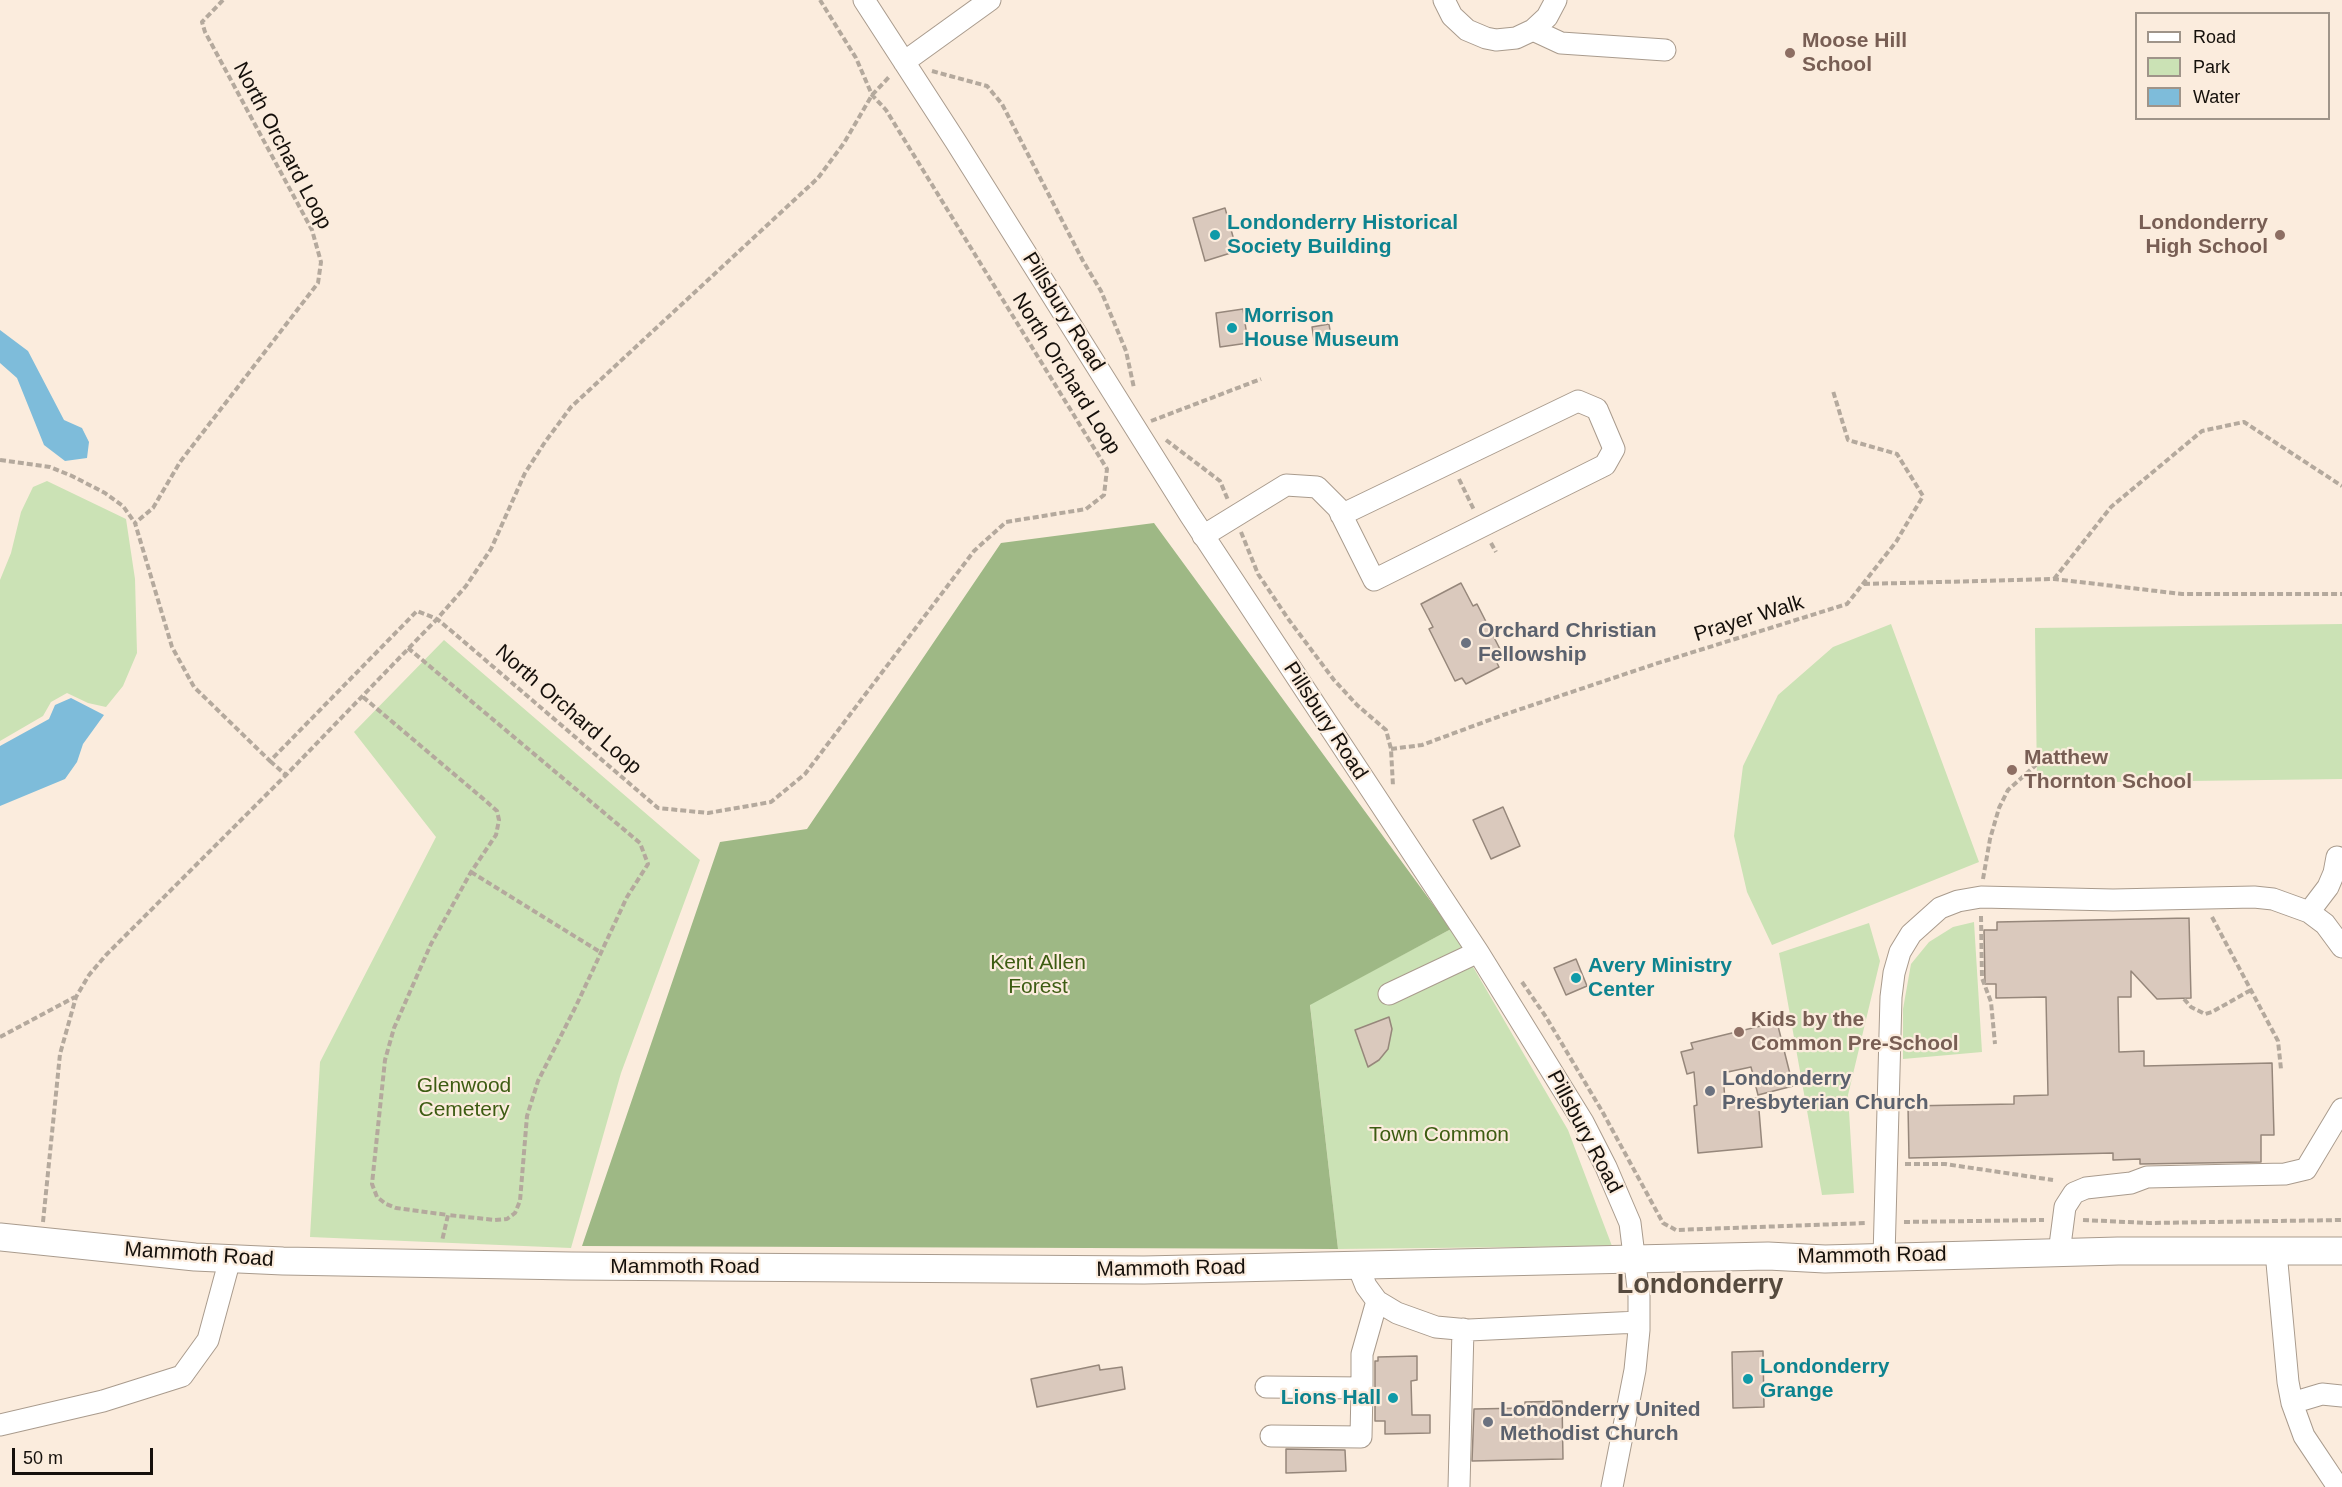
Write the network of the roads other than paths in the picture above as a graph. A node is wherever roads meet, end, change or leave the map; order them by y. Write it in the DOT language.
graph roads {
  1 [pos="864,0"];
  2 [pos="990,0"];
  3 [pos="1444,0"];
  4 [pos="1556,0"];
  5 [pos="1533,30"];
  6 [pos="1665,50"];
  7 [pos="904,62"];
  8 [pos="1341,514"];
  9 [pos="1203,536"];
  10 [pos="2337,857"];
  11 [pos="2309,912"];
  12 [pos="2342,947"];
  13 [pos="1478,952"];
  14 [pos="1389,994"];
  15 [pos="2342,1109"];
  16 [pos="0,1238"];
  17 [pos="2342,1251"];
  18 [pos="2276,1252"];
  19 [pos="2059,1253"];
  20 [pos="1884,1257"];
  21 [pos="230,1259"];
  22 [pos="1636,1261"];
  23 [pos="1358,1266"];
  24 [pos="1377,1301"];
  25 [pos="1639,1322"];
  26 [pos="1463,1329"];
  27 [pos="1266,1387"];
  28 [pos="1362,1388"];
  29 [pos="2342,1396"];
  30 [pos="2292,1403"];
  31 [pos="0,1425"];
  32 [pos="1271,1436"];
  33 [pos="1459,1487"];
  34 [pos="1612,1487"];
  35 [pos="2338,1487"];
  1 -- 7 [label="street, Pillsbury Road"];
  2 -- 7 [label="street"];
  3 -- 5 [label="street"];
  4 -- 5 [label="street"];
  5 -- 6 [label="street"];
  7 -- 9 [label="street, Pillsbury Road"];
  8 -- 8 [label="street"];
  8 -- 9 [label="street"];
  9 -- 13 [label="street, Pillsbury Road"];
  10 -- 11 [label="street"];
  11 -- 12 [label="street"];
  11 -- 20 [label="street"];
  13 -- 14 [label="street"];
  13 -- 22 [label="street, Pillsbury Road"];
  15 -- 19 [label="street"];
  16 -- 21 [label="main road, Mammoth Road"];
  17 -- 18 [label="main road, Mammoth Road"];
  18 -- 19 [label="main road, Mammoth Road"];
  18 -- 30 [label="street"];
  19 -- 20 [label="main road, Mammoth Road"];
  20 -- 22 [label="main road, Mammoth Road"];
  21 -- 23 [label="main road, Mammoth Road"];
  21 -- 31 [label="street"];
  22 -- 23 [label="main road, Mammoth Road"];
  22 -- 25 [label="street, Pillsbury Road"];
  23 -- 24 [label="street"];
  24 -- 26 [label="street"];
  24 -- 28 [label="street"];
  25 -- 26 [label="street"];
  25 -- 34 [label="street, Pillsbury Road"];
  26 -- 33 [label="street"];
  27 -- 28 [label="street"];
  28 -- 32 [label="street"];
  29 -- 30 [label="street"];
  30 -- 35 [label="street"];
}
